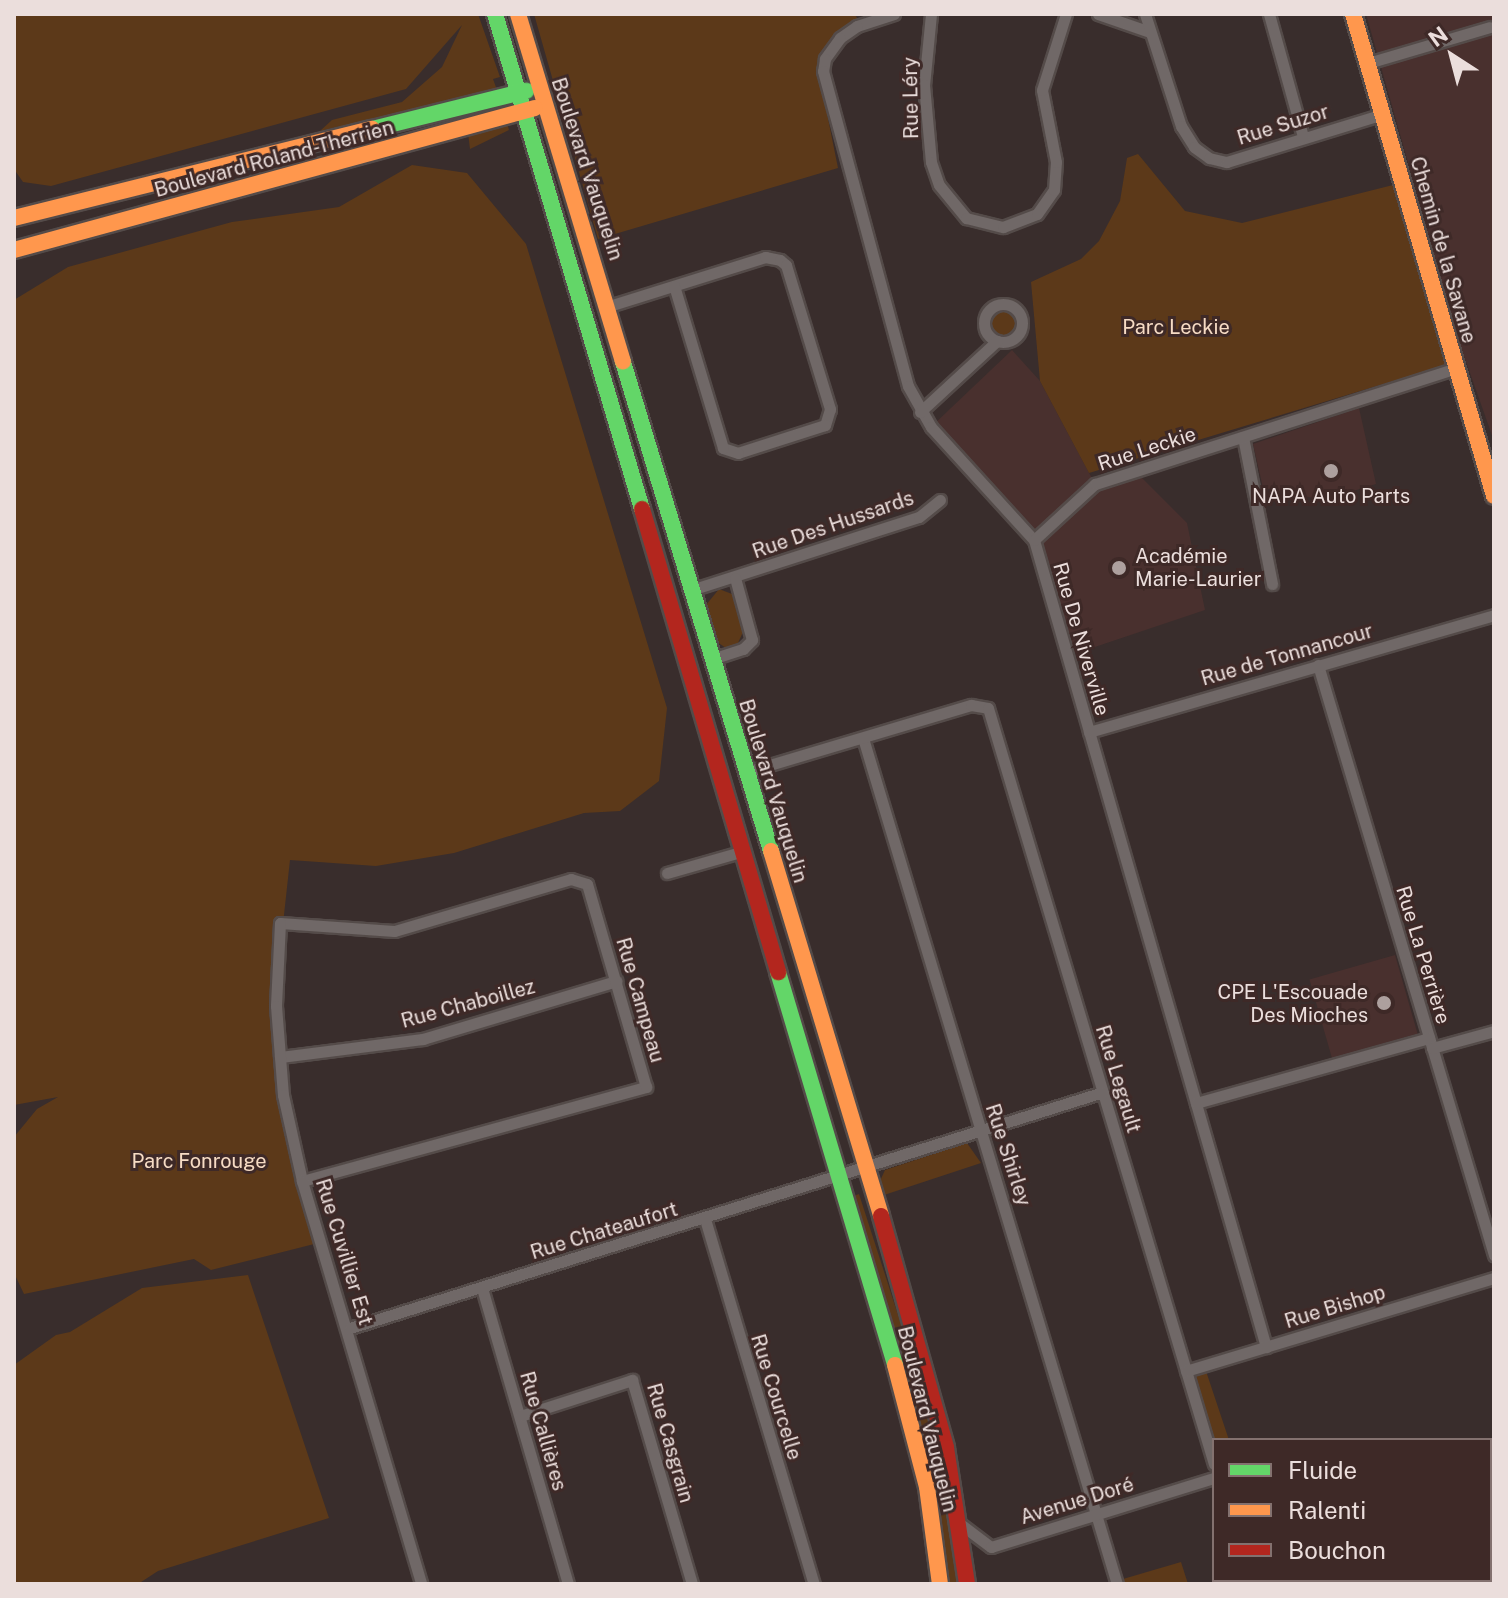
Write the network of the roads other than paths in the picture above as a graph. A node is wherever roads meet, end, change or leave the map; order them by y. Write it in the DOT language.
graph roads {
  1 [pos="495,14"];
  2 [pos="518,14"];
  3 [pos="894,14"];
  4 [pos="931,14"];
  5 [pos="1066,14"];
  6 [pos="1098,14"];
  7 [pos="1145,14"];
  8 [pos="1269,14"];
  9 [pos="1353,14"];
  10 [pos="1490,27"];
  11 [pos="1150,32"];
  12 [pos="1368,63"];
  13 [pos="539,87"];
  14 [pos="519,93"];
  15 [pos="545,105"];
  16 [pos="525,111"];
  17 [pos="1383,114"];
  18 [pos="1303,137"];
  19 [pos="14,218"];
  20 [pos="14,250"];
  21 [pos="674,286"];
  22 [pos="609,306"];
  23 [pos="997,341"];
  24 [pos="1457,368"];
  25 [pos="920,412"];
  26 [pos="1243,437"];
  27 [pos="1494,496"];
  28 [pos="940,500"];
  29 [pos="1034,540"];
  30 [pos="735,578"];
  31 [pos="1272,584"];
  32 [pos="691,590"];
  33 [pos="1494,615"];
  34 [pos="712,659"];
  35 [pos="1318,665"];
  36 [pos="1089,732"];
  37 [pos="863,738"];
  38 [pos="746,772"];
  39 [pos="744,851"];
  40 [pos="667,873"];
  41 [pos="280,923"];
  42 [pos="616,981"];
  43 [pos="1494,1031"];
  44 [pos="1431,1043"];
  45 [pos="280,1057"];
  46 [pos="1103,1092"];
  47 [pos="1196,1103"];
  48 [pos="980,1131"];
  49 [pos="867,1167"];
  50 [pos="838,1178"];
  51 [pos="302,1181"];
  52 [pos="705,1219"];
  53 [pos="1494,1255"];
  54 [pos="1494,1278"];
  55 [pos="482,1288"];
  56 [pos="350,1328"];
  57 [pos="1266,1347"];
  58 [pos="1186,1371"];
  59 [pos="520,1416"];
  60 [pos="1212,1457"];
  61 [pos="1212,1479"];
  62 [pos="1096,1514"];
  63 [pos="959,1523"];
  64 [pos="421,1584"];
  65 [pos="568,1584"];
  66 [pos="692,1584"];
  67 [pos="814,1584"];
  68 [pos="940,1584"];
  69 [pos="967,1584"];
  70 [pos="1117,1584"];
  1 -- 14 [label="street, Boulevard Vauquelin"];
  2 -- 13 [label="street, Boulevard Vauquelin"];
  3 -- 25 [label="street, Rue De Niverville"];
  4 -- 5 [label="street, Rue Léry"];
  6 -- 11 [label="street"];
  7 -- 11 [label="street, Rue Suzor"];
  8 -- 18 [label="street"];
  9 -- 12 [label="street, Chemin de la Savane"];
  10 -- 12 [label="street"];
  11 -- 18 [label="street, Rue Suzor"];
  12 -- 17 [label="street, Chemin de la Savane"];
  13 -- 14 [label="street, Boulevard Roland-Therrien"];
  13 -- 15 [label="street, Boulevard Vauquelin"];
  14 -- 16 [label="street, Boulevard Vauquelin"];
  14 -- 19 [label="street, Boulevard Roland-Therrien"];
  15 -- 16 [label="street, Boulevard Roland-Therrien"];
  15 -- 22 [label="street, Boulevard Vauquelin"];
  16 -- 20 [label="street, Boulevard Roland-Therrien"];
  16 -- 39 [label="street, Boulevard Vauquelin"];
  17 -- 18 [label="street, Rue Suzor"];
  17 -- 24 [label="street, Chemin de la Savane"];
  21 -- 21 [label="street"];
  21 -- 22 [label="street"];
  22 -- 32 [label="street, Boulevard Vauquelin"];
  23 -- 25 [label="street"];
  24 -- 26 [label="street, Rue Leckie"];
  24 -- 27 [label="street, Chemin de la Savane"];
  25 -- 29 [label="street, Rue De Niverville"];
  26 -- 29 [label="street, Rue Leckie"];
  26 -- 31 [label="street"];
  28 -- 30 [label="street, Rue Des Hussards"];
  29 -- 36 [label="street, Rue De Niverville"];
  30 -- 32 [label="street, Rue Des Hussards"];
  30 -- 34 [label="street, Rue Des Hussards"];
  32 -- 34 [label="street, Boulevard Vauquelin"];
  33 -- 35 [label="street, Rue de Tonnancour"];
  34 -- 38 [label="street, Boulevard Vauquelin"];
  35 -- 36 [label="street, Rue de Tonnancour"];
  35 -- 44 [label="street, Rue La Perrière"];
  36 -- 47 [label="street, Rue De Niverville"];
  37 -- 38 [label="street"];
  37 -- 46 [label="street, Rue Legault"];
  37 -- 48 [label="street, Rue Shirley"];
  38 -- 49 [label="street, Boulevard Vauquelin"];
  39 -- 40 [label="street"];
  39 -- 50 [label="street, Boulevard Vauquelin"];
  41 -- 42 [label="street, Rue Campeau"];
  41 -- 45 [label="street, Rue Cuvillier Est"];
  42 -- 45 [label="street, Rue Chaboillez"];
  42 -- 51 [label="street, Rue Campeau"];
  43 -- 44 [label="street"];
  44 -- 47 [label="street"];
  44 -- 53 [label="street, Rue La Perrière"];
  45 -- 51 [label="street, Rue Cuvillier Est"];
  46 -- 48 [label="street, Rue Chateaufort"];
  46 -- 58 [label="street, Rue Legault"];
  47 -- 57 [label="street, Rue De Niverville"];
  48 -- 49 [label="street, Rue Chateaufort"];
  48 -- 62 [label="street, Rue Shirley"];
  49 -- 50 [label="street, Rue Chateaufort"];
  49 -- 63 [label="street, Boulevard Vauquelin"];
  50 -- 52 [label="street, Rue Chateaufort"];
  50 -- 68 [label="street, Boulevard Vauquelin"];
  51 -- 56 [label="street, Rue Cuvillier Est"];
  52 -- 55 [label="street, Rue Chateaufort"];
  52 -- 67 [label="street, Rue Courcelle"];
  54 -- 57 [label="street, Rue Bishop"];
  55 -- 56 [label="street, Rue Chateaufort"];
  55 -- 59 [label="street, Rue Callières"];
  56 -- 64 [label="street, Rue Cuvillier Est"];
  57 -- 58 [label="street, Rue Bishop"];
  58 -- 60 [label="street, Rue Legault"];
  59 -- 65 [label="street, Rue Callières"];
  59 -- 66 [label="street, Rue Casgrain"];
  61 -- 62 [label="street, Avenue Doré"];
  62 -- 63 [label="street, Avenue Doré"];
  62 -- 70 [label="street, Rue Shirley"];
  63 -- 69 [label="street, Boulevard Vauquelin"];
}
